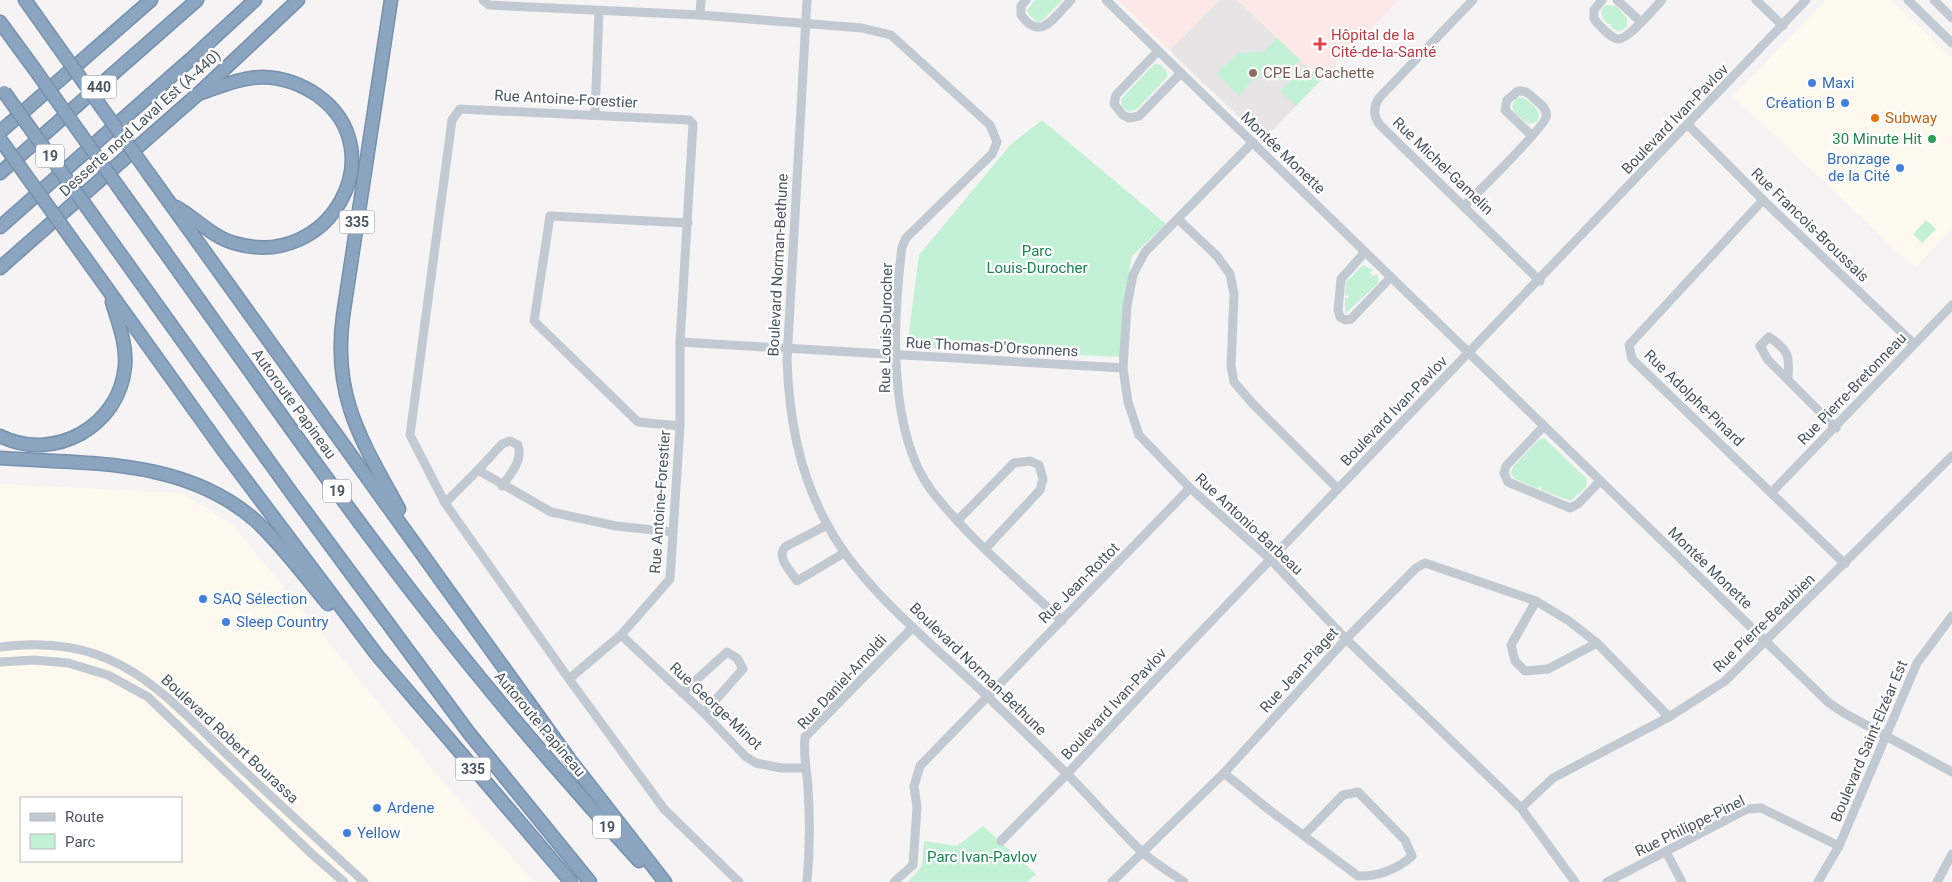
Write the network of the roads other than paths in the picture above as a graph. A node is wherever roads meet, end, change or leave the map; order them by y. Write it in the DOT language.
graph roads {
  1 [pos="25,0"];
  2 [pos="197,0"];
  3 [pos="255,0"];
  4 [pos="298,0"];
  5 [pos="391,0"];
  6 [pos="483,0"];
  7 [pos="701,0"];
  8 [pos="807,0"];
  9 [pos="1026,0"];
  10 [pos="1071,0"];
  11 [pos="1106,0"];
  12 [pos="1473,0"];
  13 [pos="1602,0"];
  14 [pos="1617,0"];
  15 [pos="1662,0"];
  16 [pos="1756,0"];
  17 [pos="1806,0"];
  18 [pos="1908,0"];
  19 [pos="1934,0"];
  20 [pos="149,1"];
  21 [pos="599,11"];
  22 [pos="700,15"];
  23 [pos="1952,18"];
  24 [pos="0,22"];
  25 [pos="1640,22"];
  26 [pos="805,23"];
  27 [pos="1783,26"];
  28 [pos="1952,42"];
  29 [pos="1158,51"];
  30 [pos="1181,73"];
  31 [pos="2,89"];
  32 [pos="198,94"];
  33 [pos="595,114"];
  34 [pos="1688,125"];
  35 [pos="0,132"];
  36 [pos="1532,136"];
  37 [pos="0,139"];
  38 [pos="1253,142"];
  39 [pos="0,173"];
  40 [pos="1763,200"];
  41 [pos="171,204"];
  42 [pos="1464,206"];
  43 [pos="1178,219"];
  44 [pos="688,223"];
  45 [pos="0,227"];
  46 [pos="1365,252"];
  47 [pos="0,268"];
  48 [pos="1391,277"];
  49 [pos="1540,280"];
  50 [pos="110,292"];
  51 [pos="1952,305"];
  52 [pos="680,342"];
  53 [pos="1914,344"];
  54 [pos="788,347"];
  55 [pos="1469,353"];
  56 [pos="896,356"];
  57 [pos="1123,368"];
  58 [pos="1788,378"];
  59 [pos="680,426"];
  60 [pos="1544,426"];
  61 [pos="1836,428"];
  62 [pos="0,436"];
  63 [pos="1952,456"];
  64 [pos="0,458"];
  65 [pos="478,470"];
  66 [pos="1600,481"];
  67 [pos="502,486"];
  68 [pos="1190,488"];
  69 [pos="1338,488"];
  70 [pos="1772,492"];
  71 [pos="445,502"];
  72 [pos="958,520"];
  73 [pos="827,525"];
  74 [pos="673,532"];
  75 [pos="986,548"];
  76 [pos="844,553"];
  77 [pos="424,555"];
  78 [pos="1270,559"];
  79 [pos="1845,564"];
  80 [pos="1536,601"];
  81 [pos="1952,616"];
  82 [pos="1062,621"];
  83 [pos="913,627"];
  84 [pos="621,635"];
  85 [pos="1346,639"];
  86 [pos="1766,642"];
  87 [pos="1597,643"];
  88 [pos="0,647"];
  89 [pos="377,655"];
  90 [pos="0,662"];
  91 [pos="569,679"];
  92 [pos="682,693"];
  93 [pos="988,697"];
  94 [pos="704,713"];
  95 [pos="1669,717"];
  96 [pos="1885,736"];
  97 [pos="804,768"];
  98 [pos="1952,772"];
  99 [pos="1224,773"];
  100 [pos="1067,774"];
  101 [pos="1521,808"];
  102 [pos="1304,835"];
  103 [pos="1001,841"];
  104 [pos="1839,846"];
  105 [pos="1142,852"];
  106 [pos="1666,852"];
  107 [pos="1952,854"];
  108 [pos="344,882"];
  109 [pos="364,882"];
  110 [pos="571,882"];
  111 [pos="590,882"];
  112 [pos="658,882"];
  113 [pos="665,882"];
  114 [pos="739,882"];
  115 [pos="807,882"];
  116 [pos="894,882"];
  117 [pos="1112,882"];
  118 [pos="1184,882"];
  119 [pos="1575,882"];
  120 [pos="1607,882"];
  121 [pos="1682,882"];
  122 [pos="1818,882"];
  123 [pos="1937,882"];
  1 -- 41 [label="highway, bridge"];
  2 -- 39 [label="highway, 440"];
  3 -- 45 [label="highway, 440"];
  4 -- 32 [label="highway, Desserte nord Laval Est (A-440)"];
  5 -- 77 [label="highway, 335"];
  6 -- 21 [label="street, Rue Louis-Durocher"];
  7 -- 22 [label="street"];
  8 -- 26 [label="street, Boulevard Norman-Bethune"];
  9 -- 10 [label="street"];
  11 -- 29 [label="street, Montée Monette"];
  12 -- 42 [label="street, Rue Michel-Gamelin"];
  13 -- 25 [label="street"];
  14 -- 25 [label="street"];
  15 -- 25 [label="street"];
  16 -- 27 [label="street"];
  17 -- 27 [label="street, Boulevard Ivan-Pavlov"];
  18 -- 28 [label="street"];
  19 -- 23 [label="street"];
  20 -- 35 [label="highway"];
  21 -- 22 [label="street, Rue Louis-Durocher"];
  21 -- 33 [label="street"];
  22 -- 26 [label="street, Rue Louis-Durocher"];
  24 -- 112 [label="highway, Autoroute Papineau / 19, bridge"];
  26 -- 54 [label="street, Boulevard Norman-Bethune"];
  26 -- 56 [label="street, Rue Louis-Durocher"];
  27 -- 34 [label="street, Boulevard Ivan-Pavlov"];
  29 -- 30 [label="street, Montée Monette"];
  29 -- 30 [label="street"];
  30 -- 38 [label="street, Montée Monette"];
  31 -- 111 [label="highway, 19, bridge"];
  32 -- 41 [label="highway"];
  32 -- 47 [label="highway, Desserte nord Laval Est (A-440)"];
  33 -- 44 [label="street, Rue Antoine-Forestier"];
  33 -- 71 [label="street, Rue Antoine-Forestier"];
  34 -- 40 [label="street, Rue Francois-Broussais"];
  34 -- 49 [label="street, Boulevard Ivan-Pavlov"];
  36 -- 36 [label="street"];
  36 -- 42 [label="street"];
  37 -- 50 [label="highway, 335, bridge"];
  38 -- 43 [label="street, Rue Antonio-Barbeau"];
  38 -- 46 [label="street, Montée Monette"];
  40 -- 53 [label="street, Rue Francois-Broussais"];
  40 -- 70 [label="street, Rue Adolphe-Pinard"];
  41 -- 77 [label="highway"];
  42 -- 49 [label="street, Rue Michel-Gamelin"];
  43 -- 57 [label="street, Rue Antonio-Barbeau"];
  43 -- 69 [label="street"];
  44 -- 52 [label="street, Rue Antoine-Forestier"];
  44 -- 59 [label="street"];
  46 -- 48 [label="street, Montée Monette"];
  46 -- 48 [label="street"];
  48 -- 55 [label="street, Montée Monette"];
  49 -- 55 [label="street, Boulevard Ivan-Pavlov"];
  50 -- 62 [label="highway"];
  50 -- 89 [label="highway, 335"];
  51 -- 53 [label="street, Rue Pierre-Bretonneau"];
  52 -- 54 [label="street, Rue Thomas-D'Orsonnens"];
  52 -- 59 [label="street, Rue Antoine-Forestier"];
  53 -- 61 [label="street, Rue Pierre-Bretonneau"];
  54 -- 56 [label="street, Rue Thomas-D'Orsonnens"];
  54 -- 73 [label="street, Boulevard Norman-Bethune"];
  55 -- 60 [label="street, Montée Monette"];
  55 -- 69 [label="street, Boulevard Ivan-Pavlov"];
  56 -- 57 [label="street, Rue Thomas-D'Orsonnens"];
  56 -- 72 [label="street, Rue Louis-Durocher"];
  57 -- 68 [label="street, Rue Antonio-Barbeau"];
  58 -- 61 [label="street"];
  59 -- 74 [label="street, Rue Antoine-Forestier"];
  60 -- 66 [label="street, Montée Monette"];
  60 -- 66 [label="street"];
  61 -- 70 [label="street, Rue Pierre-Bretonneau"];
  63 -- 79 [label="street, Rue Pierre-Beaubien"];
  64 -- 89 [label="highway"];
  65 -- 67 [label="street"];
  65 -- 67 [label="street"];
  65 -- 71 [label="street"];
  66 -- 86 [label="street, Montée Monette"];
  67 -- 74 [label="street"];
  68 -- 78 [label="street, Rue Antonio-Barbeau"];
  68 -- 82 [label="street, Rue Jean-Rottot"];
  69 -- 78 [label="street, Boulevard Ivan-Pavlov"];
  70 -- 79 [label="street, Rue Adolphe-Pinard"];
  71 -- 91 [label="street, Rue Antoine-Forestier"];
  72 -- 75 [label="street, Rue Louis-Durocher"];
  72 -- 75 [label="street"];
  73 -- 76 [label="street, Boulevard Norman-Bethune"];
  73 -- 76 [label="street"];
  74 -- 84 [label="street, Rue Antoine-Forestier"];
  75 -- 82 [label="street, Rue Louis-Durocher"];
  76 -- 83 [label="street, Boulevard Norman-Bethune"];
  77 -- 113 [label="highway, 335"];
  78 -- 85 [label="street, Rue Antonio-Barbeau"];
  78 -- 100 [label="street, Boulevard Ivan-Pavlov"];
  79 -- 86 [label="street, Rue Pierre-Beaubien"];
  80 -- 85 [label="street, Rue Jean-Piaget"];
  80 -- 87 [label="street, Rue Jean-Piaget"];
  80 -- 87 [label="street"];
  81 -- 96 [label="street, Boulevard Saint-Elzéar Est"];
  82 -- 93 [label="street, Rue Jean-Rottot"];
  83 -- 93 [label="street, Boulevard Norman-Bethune"];
  83 -- 97 [label="street, Rue Daniel-Arnoldi"];
  84 -- 91 [label="street, Rue Antoine-Forestier"];
  84 -- 92 [label="street, Rue George-Minot"];
  85 -- 99 [label="street, Rue Jean-Piaget"];
  85 -- 101 [label="street, Rue Antonio-Barbeau"];
  86 -- 95 [label="street, Rue Pierre-Beaubien"];
  86 -- 96 [label="street, Montée Monette"];
  87 -- 95 [label="street, Rue Jean-Piaget"];
  88 -- 109 [label="street, Boulevard Robert Bourassa"];
  89 -- 110 [label="highway, 335"];
  90 -- 108 [label="street, Boulevard Robert Bourassa"];
  91 -- 114 [label="street, Rue Antoine-Forestier"];
  92 -- 94 [label="street, Rue George-Minot"];
  92 -- 94 [label="street"];
  93 -- 100 [label="street, Boulevard Norman-Bethune"];
  93 -- 116 [label="street"];
  94 -- 97 [label="street, Rue George-Minot"];
  95 -- 101 [label="street, Rue Pierre-Beaubien"];
  96 -- 98 [label="street, Montée Monette"];
  96 -- 104 [label="street, Boulevard Saint-Elzéar Est"];
  97 -- 115 [label="street, Rue Daniel-Arnoldi"];
  99 -- 102 [label="street"];
  99 -- 105 [label="street, Rue Jean-Piaget"];
  100 -- 103 [label="street, Boulevard Ivan-Pavlov"];
  100 -- 105 [label="street, Boulevard Norman-Bethune"];
  101 -- 119 [label="street, Rue Antonio-Barbeau"];
  102 -- 102 [label="street"];
  104 -- 106 [label="street, Rue Philippe-Pinel"];
  104 -- 122 [label="street, Boulevard Saint-Elzéar Est"];
  105 -- 117 [label="street, Rue Jean-Piaget"];
  105 -- 118 [label="street, Boulevard Norman-Bethune"];
  106 -- 120 [label="street, Rue Philippe-Pinel"];
  106 -- 121 [label="street"];
  107 -- 123 [label="street"];
}
